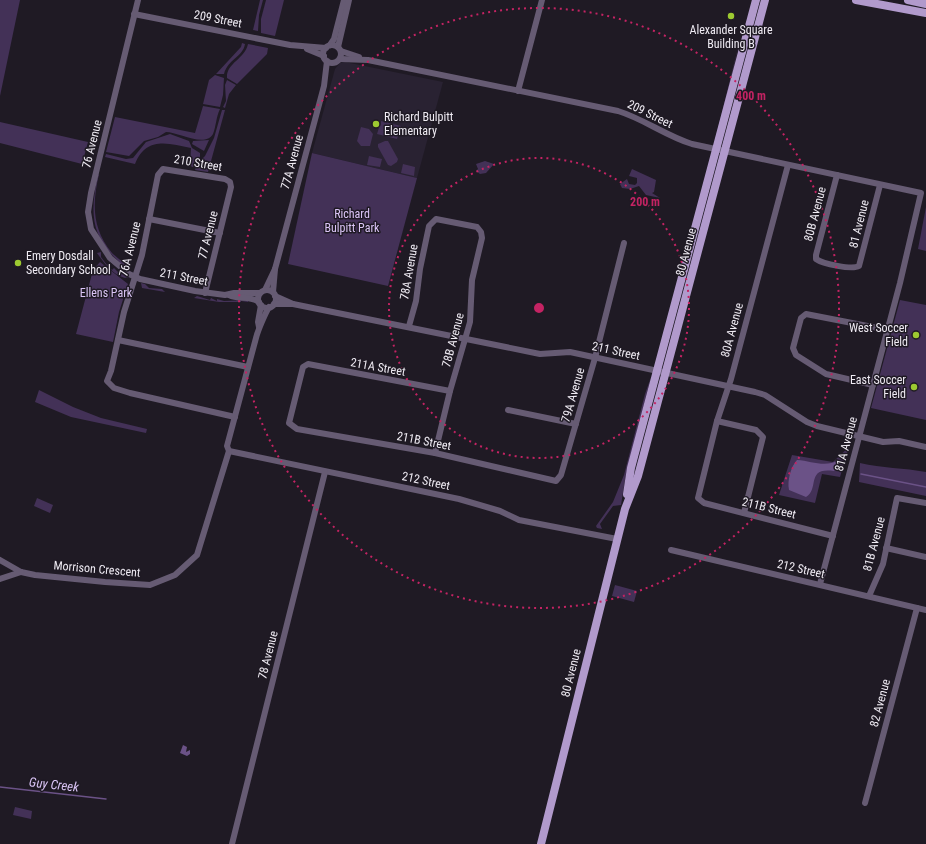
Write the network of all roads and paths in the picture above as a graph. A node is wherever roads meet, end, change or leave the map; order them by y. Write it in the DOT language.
graph roads {
  1 [pos="138,0"];
  2 [pos="344,0"];
  3 [pos="349,0"];
  4 [pos="542,0"];
  5 [pos="756,0"];
  6 [pos="765,0"];
  7 [pos="856,0"];
  8 [pos="908,0"];
  9 [pos="926,4"];
  10 [pos="926,13"];
  11 [pos="134,14"];
  12 [pos="298,46"];
  13 [pos="328,46"];
  14 [pos="339,49"];
  15 [pos="325,58"];
  16 [pos="368,60"];
  17 [pos="337,61"];
  18 [pos="324,86"];
  19 [pos="518,91"];
  20 [pos="721,151"];
  21 [pos="788,165"];
  22 [pos="162,169"];
  23 [pos="837,175"];
  24 [pos="230,182"];
  25 [pos="880,185"];
  26 [pos="921,193"];
  27 [pos="149,219"];
  28 [pos="432,222"];
  29 [pos="220,233"];
  30 [pos="624,243"];
  31 [pos="858,267"];
  32 [pos="275,269"];
  33 [pos="135,277"];
  34 [pos="262,292"];
  35 [pos="205,293"];
  36 [pos="274,294"];
  37 [pos="229,295"];
  38 [pos="260,303"];
  39 [pos="293,304"];
  40 [pos="272,305"];
  41 [pos="409,326"];
  42 [pos="259,327"];
  43 [pos="888,330"];
  44 [pos="466,338"];
  45 [pos="118,340"];
  46 [pos="595,358"];
  47 [pos="248,367"];
  48 [pos="662,372"];
  49 [pos="728,385"];
  50 [pos="873,385"];
  51 [pos="450,391"];
  52 [pos="508,410"];
  53 [pos="235,417"];
  54 [pos="717,421"];
  55 [pos="289,424"];
  56 [pos="576,424"];
  57 [pos="859,436"];
  58 [pos="926,447"];
  59 [pos="229,451"];
  60 [pos="435,454"];
  61 [pos="325,472"];
  62 [pos="556,481"];
  63 [pos="700,501"];
  64 [pos="926,504"];
  65 [pos="744,513"];
  66 [pos="833,536"];
  67 [pos="617,539"];
  68 [pos="886,548"];
  69 [pos="671,550"];
  70 [pos="926,557"];
  71 [pos="0,560"];
  72 [pos="20,572"];
  73 [pos="0,578"];
  74 [pos="820,584"];
  75 [pos="869,596"];
  76 [pos="917,608"];
  77 [pos="926,610"];
  78 [pos="865,803"];
  79 [pos="232,844"];
  80 [pos="541,844"];
  1 -- 11 [label="street, 76 Avenue"];
  2 -- 13 [label="street"];
  3 -- 14 [label="street"];
  4 -- 19 [label="street"];
  5 -- 20 [label="main road, 80 Avenue"];
  6 -- 20 [label="main road, 80 Avenue"];
  7 -- 10 [label="main road"];
  8 -- 9 [label="main road"];
  11 -- 12 [label="street, 209 Street"];
  11 -- 33 [label="street, 76 Avenue"];
  12 -- 13 [label="street, 209 Street"];
  12 -- 15 [label="street, 209 Street"];
  13 -- 14 [label="street, 209 Street"];
  13 -- 15 [label="street, 77A Avenue"];
  14 -- 16 [label="street, 209 Street"];
  14 -- 17 [label="street"];
  15 -- 17 [label="street, 209 Street"];
  15 -- 18 [label="street, 77A Avenue"];
  16 -- 17 [label="street, 209 Street"];
  16 -- 19 [label="street, 209 Street"];
  17 -- 18 [label="street"];
  18 -- 32 [label="street, 77A Avenue"];
  19 -- 20 [label="street, 209 Street"];
  20 -- 21 [label="street, 209 Street"];
  20 -- 48 [label="main road, 80 Avenue"];
  21 -- 23 [label="street, 209 Street"];
  21 -- 49 [label="street, 80A Avenue"];
  22 -- 24 [label="street, 210 Street"];
  22 -- 27 [label="street, 76A Avenue"];
  23 -- 25 [label="street, 209 Street"];
  23 -- 31 [label="street, 80B Avenue"];
  24 -- 29 [label="street, 77 Avenue"];
  25 -- 26 [label="street, 209 Street"];
  25 -- 31 [label="street, 81 Avenue"];
  26 -- 43 [label="street, 81A Avenue"];
  27 -- 29 [label="street"];
  27 -- 33 [label="street, 76A Avenue"];
  28 -- 41 [label="street, 78A Avenue"];
  28 -- 44 [label="street, 78B Avenue"];
  29 -- 35 [label="street, 77 Avenue"];
  30 -- 46 [label="street, 79A Avenue"];
  32 -- 34 [label="street, 77A Avenue"];
  32 -- 36 [label="street, 77A Avenue"];
  33 -- 35 [label="street, 211 Street"];
  33 -- 45 [label="street, 76A Avenue"];
  34 -- 36 [label="street, 211 Street"];
  34 -- 37 [label="street, 211 Street"];
  34 -- 38 [label="street, 77A Avenue"];
  35 -- 37 [label="street, 211 Street"];
  36 -- 39 [label="street, 211 Street"];
  36 -- 40 [label="street, 77A Avenue"];
  37 -- 38 [label="street, 211 Street"];
  38 -- 40 [label="street, 211 Street"];
  38 -- 42 [label="street"];
  39 -- 40 [label="street, 211 Street"];
  39 -- 41 [label="street, 211 Street"];
  40 -- 42 [label="street"];
  41 -- 44 [label="street, 211 Street"];
  42 -- 47 [label="street"];
  43 -- 50 [label="street, 81A Avenue"];
  43 -- 50 [label="street"];
  44 -- 46 [label="street, 211 Street"];
  44 -- 51 [label="street, 78B Avenue"];
  45 -- 47 [label="street"];
  45 -- 53 [label="street, 76A Avenue"];
  46 -- 48 [label="street, 211 Street"];
  46 -- 56 [label="street, 79A Avenue"];
  47 -- 53 [label="street"];
  48 -- 49 [label="street, 211 Street"];
  48 -- 67 [label="main road, 80 Avenue"];
  49 -- 54 [label="street, 80A Avenue"];
  49 -- 57 [label="street, 211 Street"];
  50 -- 57 [label="street, 81A Avenue"];
  51 -- 55 [label="street, 211A Street"];
  51 -- 60 [label="street, 78B Avenue"];
  52 -- 56 [label="street"];
  53 -- 59 [label="street"];
  54 -- 63 [label="street, 80A Avenue"];
  54 -- 65 [label="street"];
  55 -- 60 [label="street, 211B Street"];
  56 -- 62 [label="street, 79A Avenue"];
  57 -- 58 [label="street, 211 Street"];
  57 -- 66 [label="street, 81A Avenue"];
  59 -- 61 [label="street, 212 Street"];
  59 -- 72 [label="street, Morrison Crescent"];
  60 -- 62 [label="street, 211B Street"];
  61 -- 67 [label="street, 212 Street"];
  61 -- 79 [label="street, 78 Avenue"];
  63 -- 65 [label="street, 211B Street"];
  64 -- 68 [label="street, 81B Avenue"];
  65 -- 66 [label="street, 211B Street"];
  66 -- 74 [label="street, 81A Avenue"];
  67 -- 80 [label="main road, 80 Avenue"];
  68 -- 70 [label="street"];
  68 -- 75 [label="street, 81B Avenue"];
  69 -- 74 [label="street, 212 Street"];
  71 -- 72 [label="street, Morrison Crescent"];
  72 -- 73 [label="street"];
  74 -- 75 [label="street, 212 Street"];
  75 -- 76 [label="street, 212 Street"];
  76 -- 77 [label="street, 212 Street"];
  76 -- 78 [label="street, 82 Avenue"];
}
